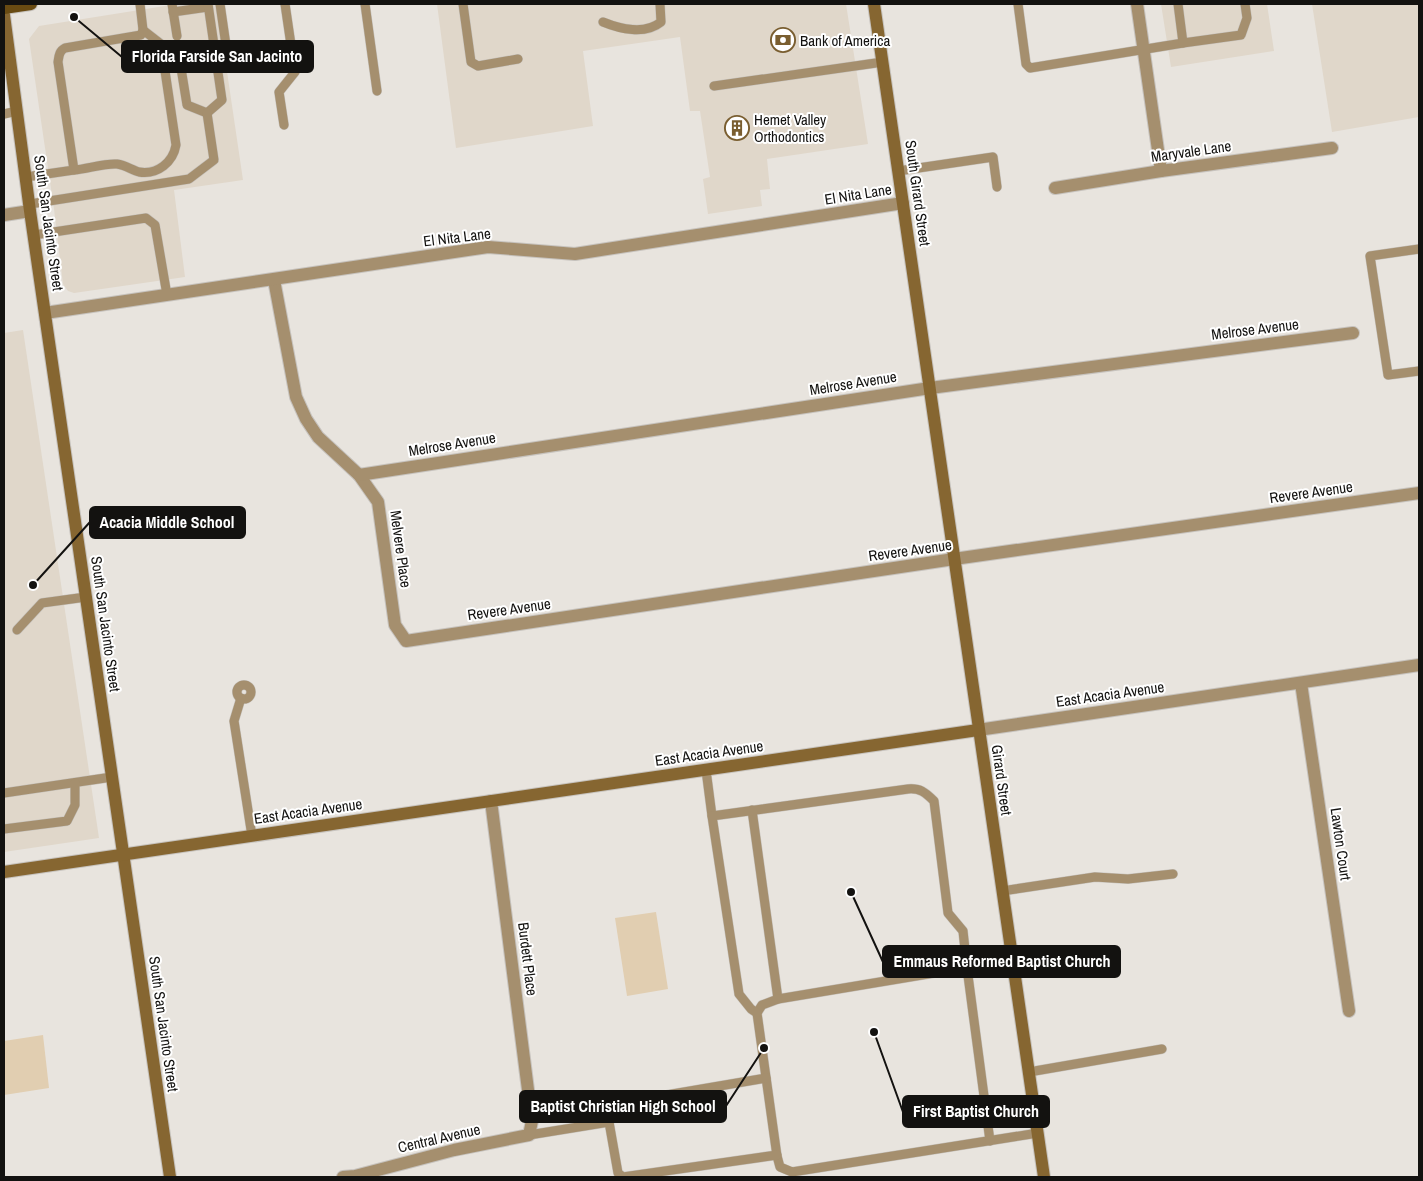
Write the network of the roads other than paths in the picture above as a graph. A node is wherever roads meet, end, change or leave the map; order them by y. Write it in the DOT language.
graph roads {
  1 [pos="31,4"];
  2 [pos="140,4"];
  3 [pos="220,4"];
  4 [pos="285,4"];
  5 [pos="365,4"];
  6 [pos="463,4"];
  7 [pos="660,4"];
  8 [pos="874,4"];
  9 [pos="1018,4"];
  10 [pos="1137,4"];
  11 [pos="1178,4"];
  12 [pos="1245,4"];
  13 [pos="208,5"];
  14 [pos="4,8"];
  15 [pos="172,8"];
  16 [pos="4,15"];
  17 [pos="603,22"];
  18 [pos="143,30"];
  19 [pos="177,36"];
  20 [pos="1184,44"];
  21 [pos="1143,49"];
  22 [pos="292,50"];
  23 [pos="518,59"];
  24 [pos="882,62"];
  25 [pos="181,68"];
  26 [pos="714,86"];
  27 [pos="378,91"];
  28 [pos="17,111"];
  29 [pos="208,113"];
  30 [pos="4,114"];
  31 [pos="284,126"];
  32 [pos="1332,148"];
  33 [pos="74,170"];
  34 [pos="1161,171"];
  35 [pos="898,172"];
  36 [pos="26,178"];
  37 [pos="997,186"];
  38 [pos="1055,188"];
  39 [pos="903,203"];
  40 [pos="30,207"];
  41 [pos="4,215"];
  42 [pos="34,235"];
  43 [pos="1419,249"];
  44 [pos="274,280"];
  45 [pos="167,295"];
  46 [pos="45,313"];
  47 [pos="1353,333"];
  48 [pos="1419,371"];
  49 [pos="930,388"];
  50 [pos="359,475"];
  51 [pos="1419,493"];
  52 [pos="954,560"];
  53 [pos="86,597"];
  54 [pos="17,630"];
  55 [pos="406,641"];
  56 [pos="1419,665"];
  57 [pos="1301,682"];
  58 [pos="240,698"];
  59 [pos="978,730"];
  60 [pos="706,770"];
  61 [pos="112,777"];
  62 [pos="75,783"];
  63 [pos="4,793"];
  64 [pos="491,801"];
  65 [pos="752,810"];
  66 [pos="712,816"];
  67 [pos="4,829"];
  68 [pos="252,836"];
  69 [pos="123,855"];
  70 [pos="4,872"];
  71 [pos="1172,874"];
  72 [pos="1002,891"];
  73 [pos="1012,960"];
  74 [pos="967,968"];
  75 [pos="778,999"];
  76 [pos="1349,1011"];
  77 [pos="757,1013"];
  78 [pos="1162,1049"];
  79 [pos="1028,1072"];
  80 [pos="766,1078"];
  81 [pos="609,1122"];
  82 [pos="1038,1133"];
  83 [pos="529,1136"];
  84 [pos="990,1141"];
  85 [pos="777,1155"];
  86 [pos="170,1177"];
  87 [pos="343,1177"];
  88 [pos="623,1177"];
  89 [pos="1044,1177"];
  1 -- 14 [label="main road"];
  2 -- 18 [label="lane"];
  3 -- 22 [label="lane"];
  4 -- 22 [label="lane"];
  5 -- 27 [label="lane"];
  6 -- 23 [label="lane"];
  7 -- 17 [label="lane"];
  8 -- 24 [label="street, South Girard Street"];
  9 -- 21 [label="lane"];
  10 -- 21 [label="street"];
  11 -- 20 [label="lane"];
  12 -- 20 [label="lane"];
  13 -- 15 [label="lane"];
  13 -- 29 [label="lane"];
  15 -- 19 [label="lane"];
  16 -- 28 [label="street, South San Jacinto Street"];
  18 -- 33 [label="lane"];
  18 -- 33 [label="lane"];
  20 -- 21 [label="lane"];
  21 -- 34 [label="street"];
  22 -- 31 [label="lane"];
  24 -- 26 [label="lane"];
  24 -- 35 [label="street, South Girard Street"];
  25 -- 29 [label="lane"];
  28 -- 30 [label="lane"];
  28 -- 36 [label="street, South San Jacinto Street"];
  29 -- 40 [label="lane"];
  32 -- 34 [label="street, Maryvale Lane"];
  33 -- 36 [label="lane"];
  34 -- 38 [label="street, Maryvale Lane"];
  35 -- 37 [label="lane"];
  35 -- 39 [label="street, South Girard Street"];
  36 -- 40 [label="street, South San Jacinto Street"];
  39 -- 44 [label="street, El Nita Lane"];
  39 -- 49 [label="street, South Girard Street"];
  40 -- 41 [label="street"];
  40 -- 42 [label="street, South San Jacinto Street"];
  42 -- 45 [label="lane"];
  42 -- 46 [label="street, South San Jacinto Street"];
  43 -- 48 [label="lane"];
  44 -- 45 [label="street, El Nita Lane"];
  44 -- 50 [label="street, Melvere Place"];
  45 -- 46 [label="street, El Nita Lane"];
  46 -- 53 [label="street, South San Jacinto Street"];
  47 -- 49 [label="street, Melrose Avenue"];
  49 -- 50 [label="street, Melrose Avenue"];
  49 -- 52 [label="street, Girard Street"];
  50 -- 55 [label="street, Melvere Place"];
  51 -- 52 [label="street, Revere Avenue"];
  52 -- 55 [label="street, Revere Avenue"];
  52 -- 59 [label="street, Girard Street"];
  53 -- 54 [label="lane"];
  53 -- 61 [label="street, South San Jacinto Street"];
  56 -- 57 [label="street, East Acacia Avenue"];
  57 -- 59 [label="street, East Acacia Avenue"];
  57 -- 76 [label="street, Lawton Court"];
  58 -- 68 [label="lane"];
  59 -- 60 [label="street, East Acacia Avenue"];
  59 -- 72 [label="street, Girard Street"];
  60 -- 64 [label="street, East Acacia Avenue"];
  60 -- 66 [label="lane"];
  61 -- 62 [label="lane"];
  61 -- 69 [label="street, South San Jacinto Street"];
  62 -- 63 [label="lane"];
  62 -- 67 [label="lane"];
  64 -- 68 [label="street, East Acacia Avenue"];
  64 -- 83 [label="street, Burdett Place"];
  65 -- 66 [label="lane"];
  65 -- 74 [label="lane"];
  65 -- 75 [label="lane"];
  66 -- 77 [label="lane"];
  68 -- 69 [label="street, East Acacia Avenue"];
  69 -- 70 [label="street, East Acacia Avenue"];
  69 -- 86 [label="street, South San Jacinto Street"];
  71 -- 72 [label="lane"];
  72 -- 73 [label="street, Girard Street"];
  73 -- 74 [label="lane"];
  73 -- 79 [label="street, Girard Street"];
  74 -- 75 [label="lane"];
  74 -- 84 [label="lane"];
  75 -- 77 [label="lane"];
  77 -- 80 [label="lane"];
  78 -- 79 [label="lane"];
  79 -- 82 [label="street, Girard Street"];
  80 -- 81 [label="lane"];
  80 -- 85 [label="lane"];
  81 -- 83 [label="lane"];
  81 -- 88 [label="lane"];
  82 -- 84 [label="lane"];
  82 -- 89 [label="street, Girard Street"];
  83 -- 87 [label="street, Central Avenue"];
  84 -- 85 [label="lane"];
  85 -- 88 [label="lane"];
}
